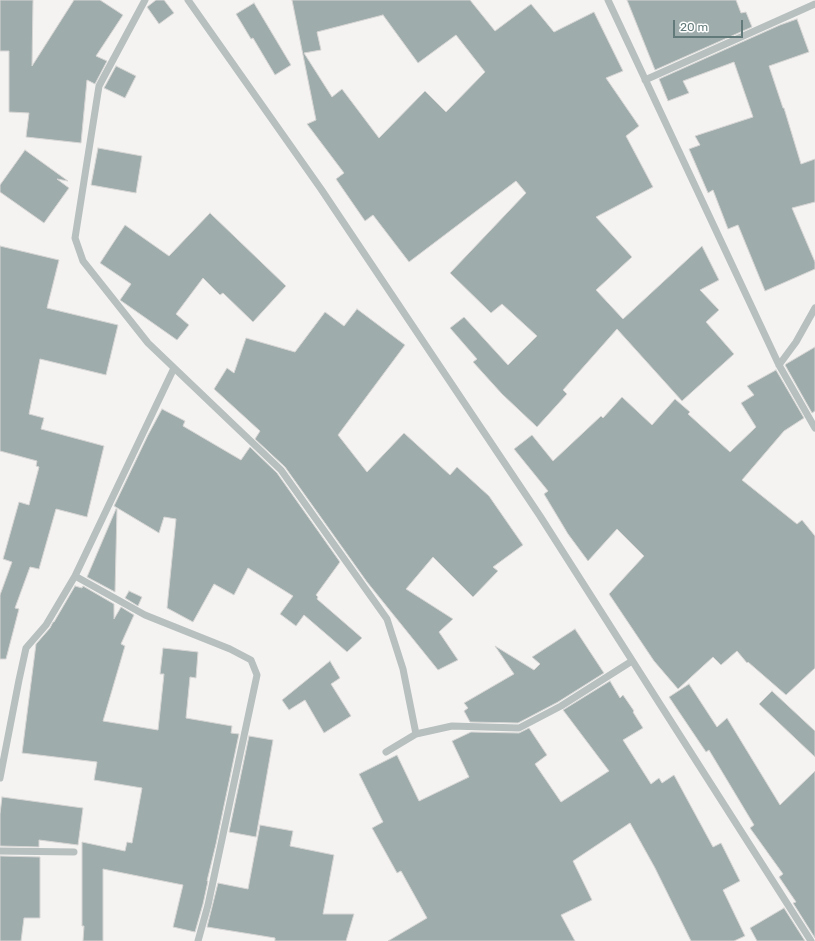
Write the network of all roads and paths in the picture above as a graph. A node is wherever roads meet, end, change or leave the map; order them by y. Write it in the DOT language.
graph roads {
  1 [pos="145,0"];
  2 [pos="188,0"];
  3 [pos="608,0"];
  4 [pos="815,4"];
  5 [pos="645,80"];
  6 [pos="815,308"];
  7 [pos="779,365"];
  8 [pos="174,368"];
  9 [pos="815,428"];
  10 [pos="75,576"];
  11 [pos="632,661"];
  12 [pos="416,734"];
  13 [pos="386,752"];
  14 [pos="0,778"];
  15 [pos="0,851"];
  16 [pos="74,852"];
  17 [pos="198,941"];
  18 [pos="811,941"];
  1 -- 8 [label="street"];
  2 -- 11 [label="street"];
  3 -- 5 [label="street"];
  4 -- 5 [label="street"];
  5 -- 7 [label="street"];
  6 -- 7 [label="street"];
  7 -- 9 [label="street"];
  8 -- 10 [label="street"];
  8 -- 12 [label="street"];
  10 -- 14 [label="street"];
  10 -- 17 [label="street"];
  11 -- 12 [label="street"];
  11 -- 18 [label="street"];
  12 -- 13 [label="street"];
  15 -- 16 [label="street"];
}
